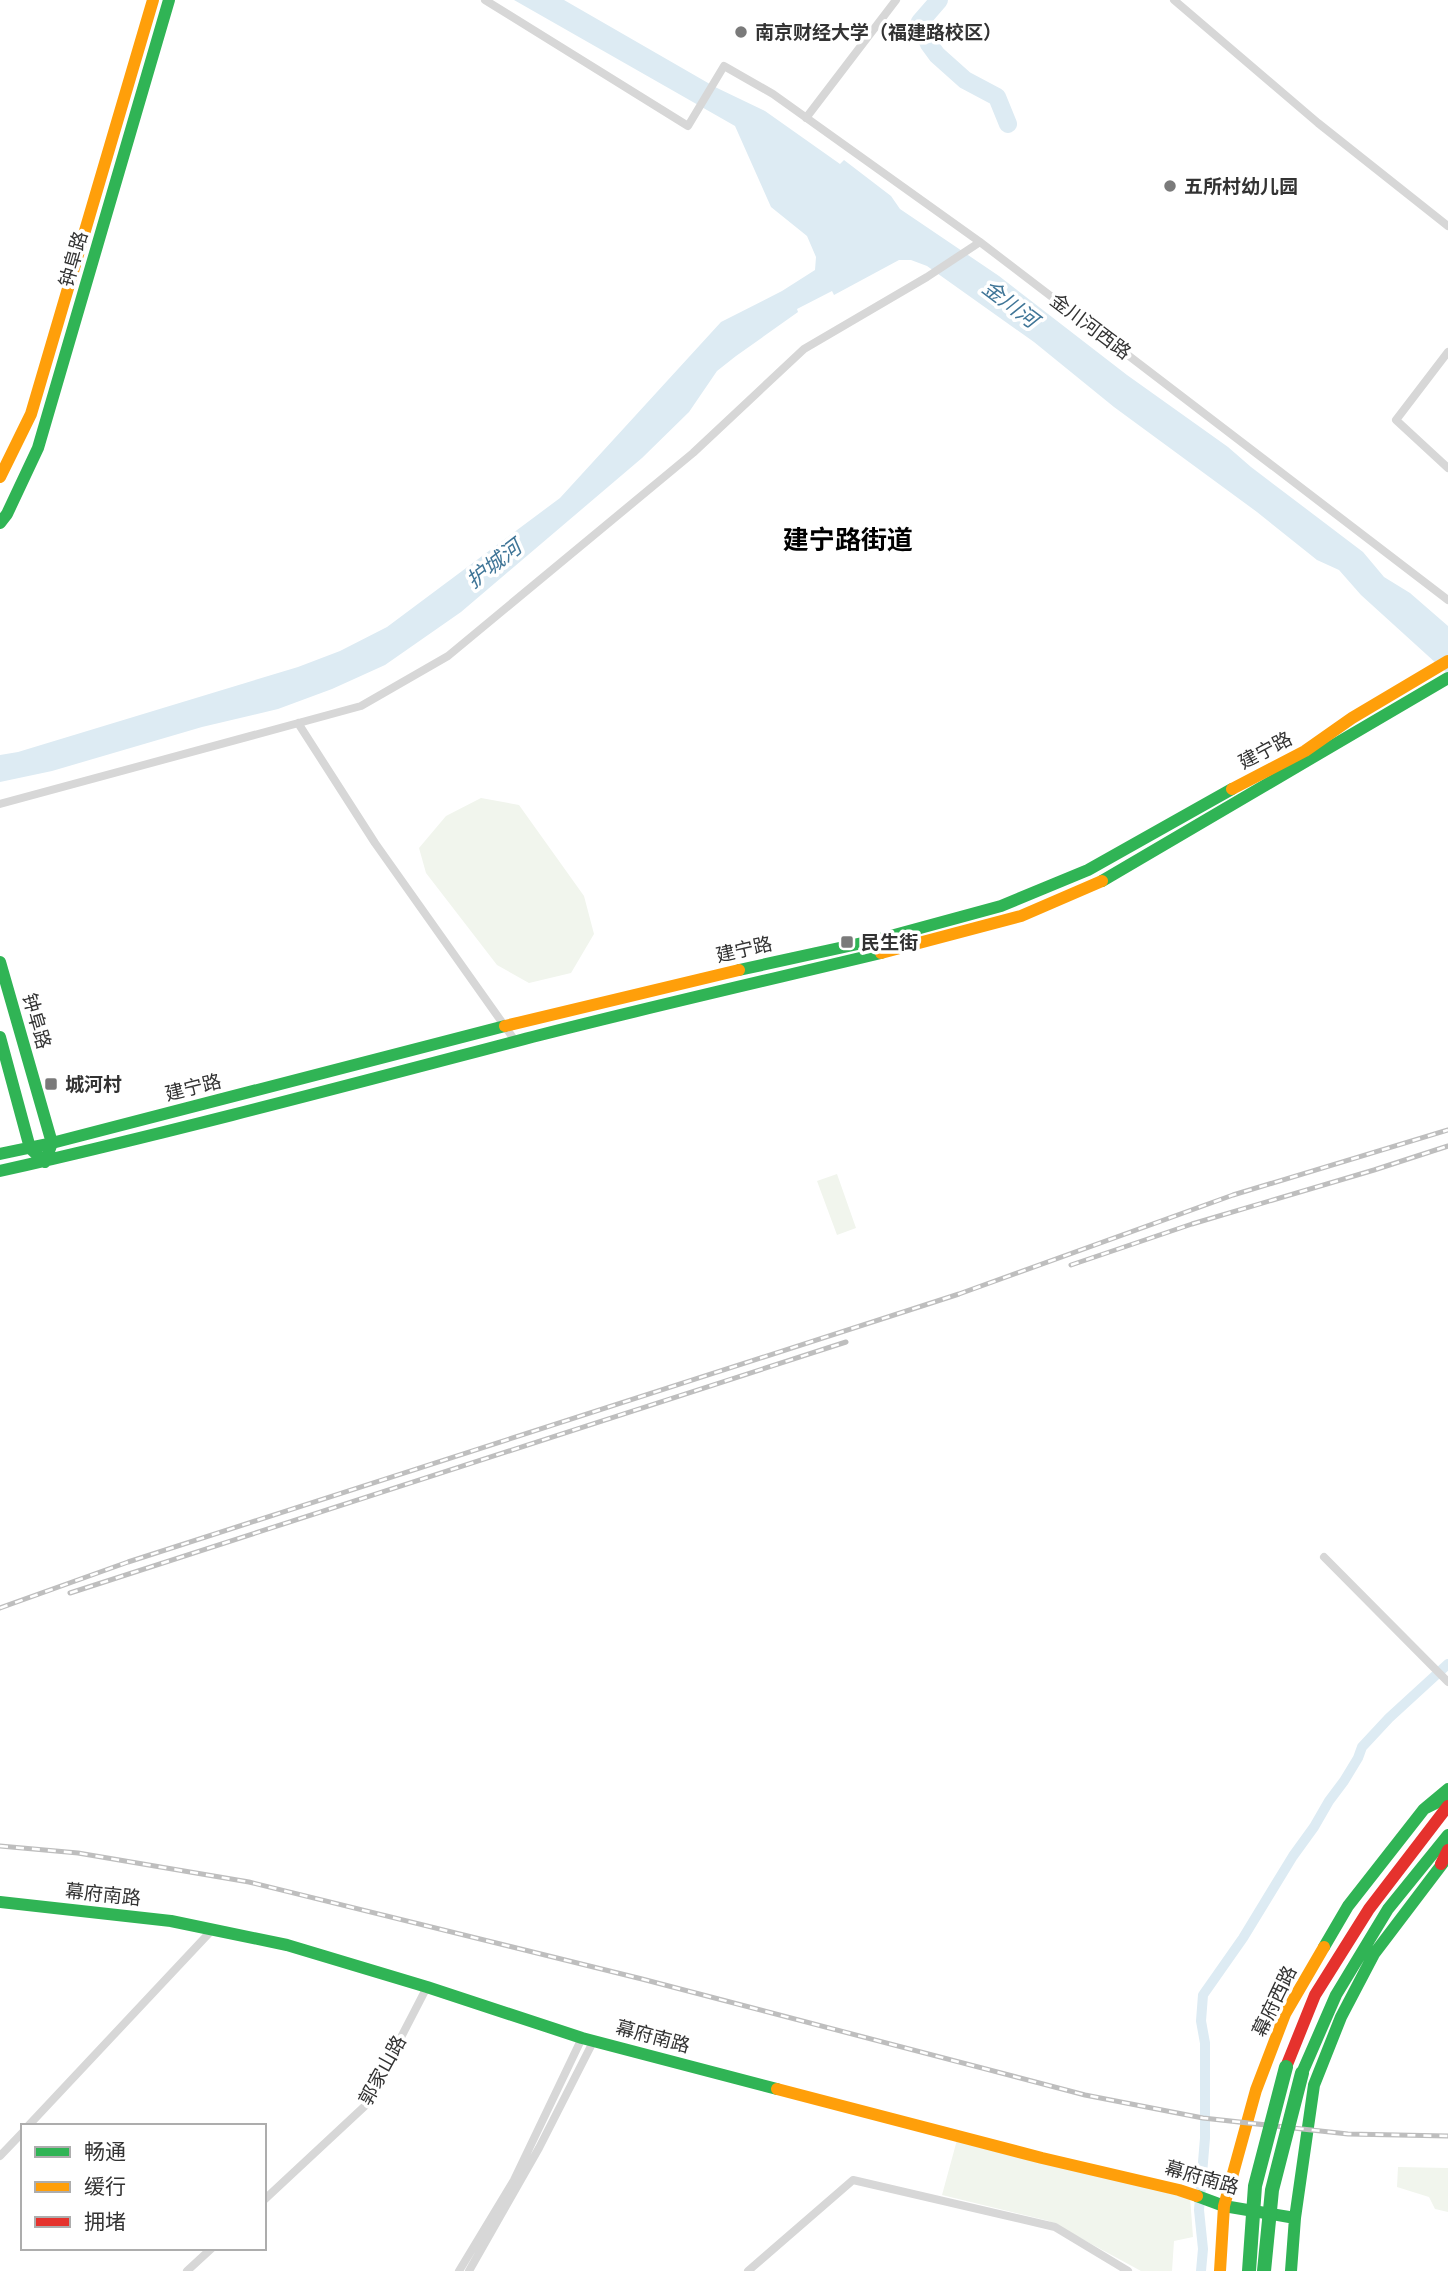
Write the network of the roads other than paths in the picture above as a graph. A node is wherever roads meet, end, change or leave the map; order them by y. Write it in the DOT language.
graph roads {
  1 [pos="153,0"];
  2 [pos="169,0"];
  3 [pos="485,0"];
  4 [pos="896,0"];
  5 [pos="1174,0"];
  6 [pos="806,118"];
  7 [pos="1448,226"];
  8 [pos="979,242"];
  9 [pos="1448,352"];
  10 [pos="1448,468"];
  11 [pos="0,477"];
  12 [pos="0,523"];
  13 [pos="1448,600"];
  14 [pos="1442,664"];
  15 [pos="1447,679"];
  16 [pos="298,723"];
  17 [pos="1307,755"];
  18 [pos="0,804"];
  19 [pos="0,962"];
  20 [pos="503,1027"];
  21 [pos="0,1037"];
  22 [pos="516,1042"];
  23 [pos="52,1143"];
  24 [pos="30,1148"];
  25 [pos="0,1154"];
  26 [pos="45,1162"];
  27 [pos="0,1171"];
  28 [pos="1324,1557"];
  29 [pos="1448,1682"];
  30 [pos="1448,1789"];
  31 [pos="1448,1797"];
  32 [pos="1448,1806"];
  33 [pos="1424,1809"];
  34 [pos="1448,1835"];
  35 [pos="1448,1850"];
  36 [pos="1444,1860"];
  37 [pos="0,1902"];
  38 [pos="213,1929"];
  39 [pos="427,1987"];
  40 [pos="588,2039"];
  41 [pos="30,2124"];
  42 [pos="21,2134"];
  43 [pos="0,2156"];
  44 [pos="266,2198"];
  45 [pos="1222,2205"];
  46 [pos="1296,2218"];
  47 [pos="210,2250"];
  48 [pos="187,2271"];
  49 [pos="459,2271"];
  50 [pos="469,2271"];
  51 [pos="748,2271"];
  52 [pos="1128,2271"];
  53 [pos="1223,2271"];
  54 [pos="1249,2271"];
  55 [pos="1264,2271"];
  56 [pos="1291,2271"];
  1 -- 11 [label="main road, 钟阜路"];
  2 -- 12 [label="main road, 钟阜路"];
  3 -- 6 [label="street, 金川河西路"];
  4 -- 6 [label="street"];
  5 -- 7 [label="street"];
  6 -- 8 [label="street, 金川河西路"];
  8 -- 13 [label="street, 金川河西路"];
  8 -- 16 [label="street"];
  9 -- 10 [label="street"];
  14 -- 17 [label="main road, 建宁路"];
  15 -- 17 [label="main road, 建宁路"];
  16 -- 18 [label="street"];
  16 -- 20 [label="street"];
  17 -- 20 [label="main road, 建宁路"];
  17 -- 22 [label="main road, 建宁路"];
  19 -- 23 [label="main road, 钟阜路"];
  20 -- 22 [label="street"];
  20 -- 23 [label="main road, 建宁路"];
  21 -- 24 [label="main road, 钟阜路"];
  22 -- 26 [label="main road, 建宁路"];
  23 -- 24 [label="main road, 建宁路"];
  23 -- 26 [label="main road"];
  24 -- 25 [label="main road, 建宁路"];
  24 -- 26 [label="main road"];
  26 -- 27 [label="main road, 建宁路"];
  28 -- 29 [label="street"];
  30 -- 33 [label="main road, 幕府西路"];
  31 -- 33 [label="main road"];
  32 -- 54 [label="main road, 幕府西路, bridge"];
  33 -- 45 [label="main road, 幕府西路"];
  34 -- 55 [label="main road, bridge"];
  35 -- 36 [label="main road"];
  36 -- 46 [label="main road"];
  37 -- 38 [label="main road, 幕府南路"];
  38 -- 39 [label="main road, 幕府南路"];
  38 -- 41 [label="street"];
  39 -- 40 [label="main road, 幕府南路"];
  39 -- 44 [label="street, 郭家山路"];
  40 -- 45 [label="main road, 幕府南路"];
  40 -- 49 [label="street"];
  40 -- 50 [label="street"];
  42 -- 43 [label="street"];
  45 -- 46 [label="main road, 幕府南路"];
  45 -- 53 [label="main road, 幕府西路"];
  46 -- 56 [label="main road"];
  47 -- 48 [label="street"];
  51 -- 52 [label="street"];
}
